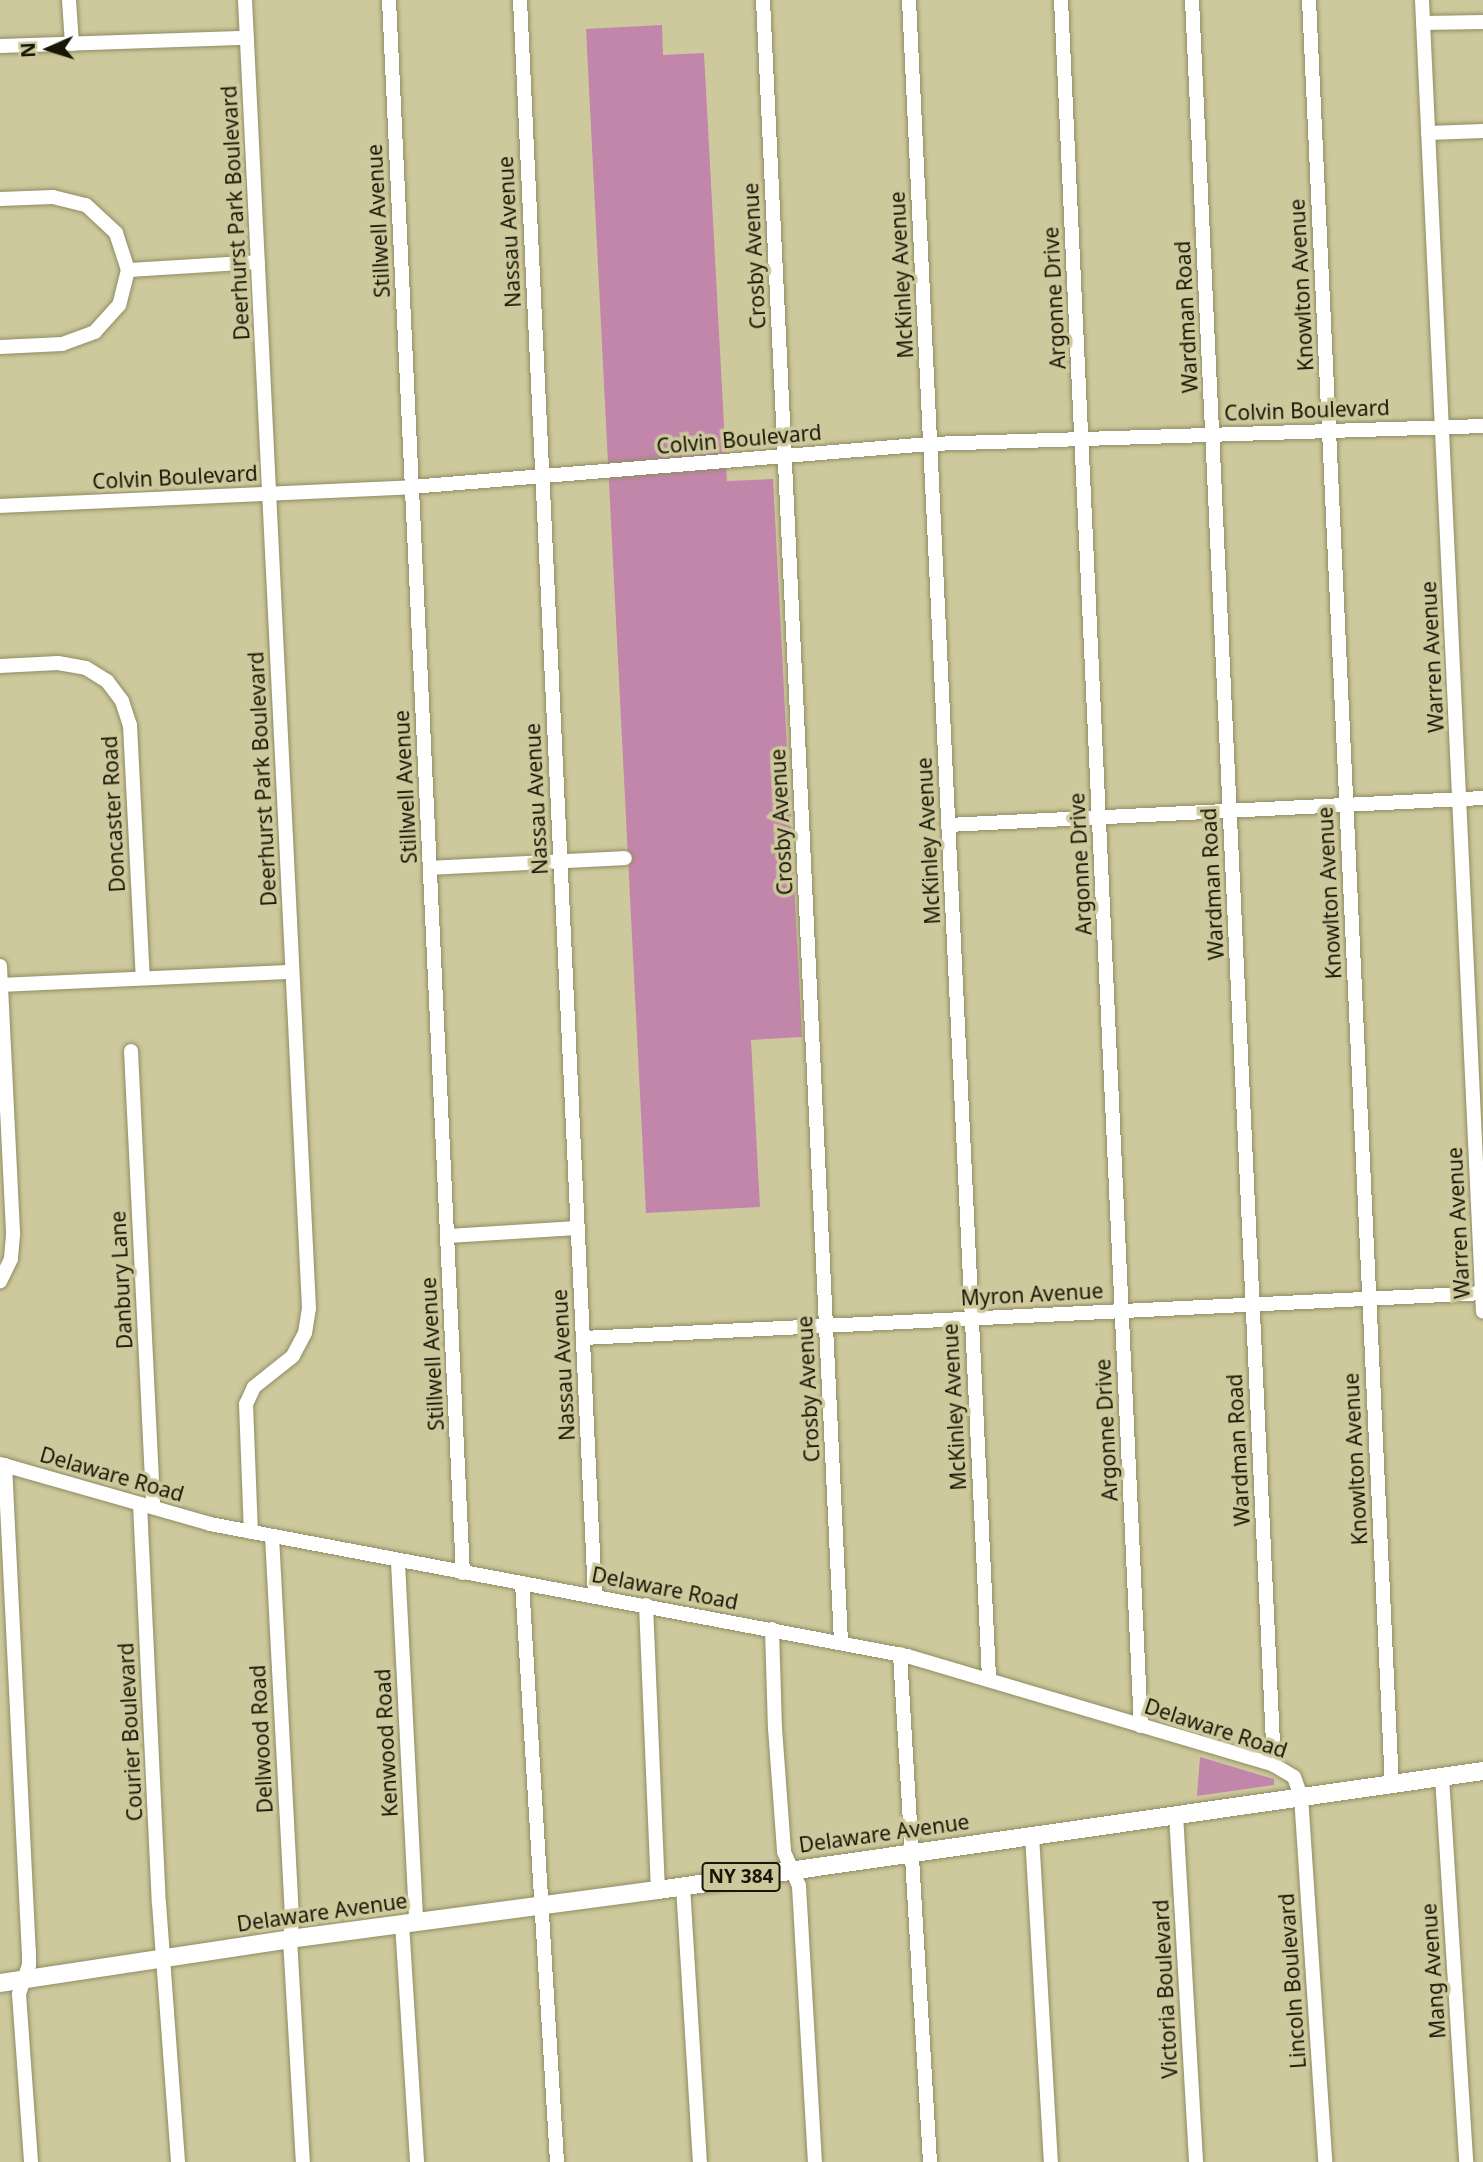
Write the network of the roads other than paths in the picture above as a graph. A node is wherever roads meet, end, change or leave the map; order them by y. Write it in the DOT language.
graph roads {
  1 [pos="69,0"];
  2 [pos="245,0"];
  3 [pos="389,0"];
  4 [pos="520,0"];
  5 [pos="763,0"];
  6 [pos="909,0"];
  7 [pos="1061,0"];
  8 [pos="1192,0"];
  9 [pos="1309,0"];
  10 [pos="1422,0"];
  11 [pos="1483,22"];
  12 [pos="1423,23"];
  13 [pos="247,38"];
  14 [pos="72,44"];
  15 [pos="0,46"];
  16 [pos="1483,131"];
  17 [pos="1428,133"];
  18 [pos="0,199"];
  19 [pos="258,262"];
  20 [pos="128,270"];
  21 [pos="0,347"];
  22 [pos="1483,426"];
  23 [pos="1443,428"];
  24 [pos="1329,431"];
  25 [pos="1212,434"];
  26 [pos="1082,437"];
  27 [pos="930,444"];
  28 [pos="785,456"];
  29 [pos="542,477"];
  30 [pos="411,487"];
  31 [pos="269,494"];
  32 [pos="0,506"];
  33 [pos="0,666"];
  34 [pos="1483,798"];
  35 [pos="1459,799"];
  36 [pos="1346,805"];
  37 [pos="1230,810"];
  38 [pos="1099,816"];
  39 [pos="948,825"];
  40 [pos="625,858"];
  41 [pos="561,861"];
  42 [pos="429,868"];
  43 [pos="0,966"];
  44 [pos="292,972"];
  45 [pos="143,978"];
  46 [pos="1,985"];
  47 [pos="131,1051"];
  48 [pos="578,1228"];
  49 [pos="447,1236"];
  50 [pos="0,1282"];
  51 [pos="1483,1293"];
  52 [pos="1369,1298"];
  53 [pos="1253,1304"];
  54 [pos="1122,1311"];
  55 [pos="1483,1312"];
  56 [pos="971,1318"];
  57 [pos="826,1326"];
  58 [pos="583,1338"];
  59 [pos="2,1464"];
  60 [pos="146,1506"];
  61 [pos="251,1532"];
  62 [pos="272,1536"];
  63 [pos="398,1562"];
  64 [pos="463,1573"];
  65 [pos="522,1583"];
  66 [pos="595,1596"];
  67 [pos="646,1605"];
  68 [pos="772,1629"];
  69 [pos="841,1643"];
  70 [pos="900,1654"];
  71 [pos="989,1680"];
  72 [pos="1141,1726"];
  73 [pos="1274,1765"];
  74 [pos="1483,1771"];
  75 [pos="1442,1777"];
  76 [pos="1392,1784"];
  77 [pos="1301,1796"];
  78 [pos="1176,1814"];
  79 [pos="1032,1835"];
  80 [pos="912,1854"];
  81 [pos="791,1869"];
  82 [pos="683,1886"];
  83 [pos="658,1890"];
  84 [pos="540,1905"];
  85 [pos="409,1922"];
  86 [pos="289,1939"];
  87 [pos="163,1958"];
  88 [pos="24,1979"];
  89 [pos="0,1983"];
  90 [pos="31,2162"];
  91 [pos="178,2162"];
  92 [pos="303,2162"];
  93 [pos="417,2162"];
  94 [pos="557,2162"];
  95 [pos="700,2162"];
  96 [pos="815,2162"];
  97 [pos="930,2162"];
  98 [pos="1051,2162"];
  99 [pos="1196,2162"];
  100 [pos="1325,2162"];
  101 [pos="1466,2162"];
  1 -- 14 [label="street"];
  2 -- 13 [label="street, Deerhurst Park Boulevard"];
  3 -- 30 [label="street, Stillwell Avenue"];
  4 -- 29 [label="street, Nassau Avenue"];
  5 -- 28 [label="street, Crosby Avenue"];
  6 -- 27 [label="street, McKinley Avenue"];
  7 -- 26 [label="street, Argonne Drive"];
  8 -- 25 [label="street, Wardman Road"];
  9 -- 24 [label="street, Knowlton Avenue"];
  10 -- 12 [label="street, Warren Avenue"];
  11 -- 12 [label="street"];
  12 -- 17 [label="street, Warren Avenue"];
  13 -- 14 [label="street"];
  13 -- 19 [label="street, Deerhurst Park Boulevard"];
  14 -- 15 [label="street"];
  16 -- 17 [label="street"];
  17 -- 23 [label="street, Warren Avenue"];
  18 -- 20 [label="street"];
  19 -- 20 [label="street"];
  19 -- 31 [label="street, Deerhurst Park Boulevard"];
  20 -- 21 [label="street"];
  22 -- 23 [label="street, Colvin Boulevard"];
  23 -- 24 [label="street, Colvin Boulevard"];
  23 -- 35 [label="street, Warren Avenue"];
  24 -- 25 [label="street, Colvin Boulevard"];
  24 -- 36 [label="street, Knowlton Avenue"];
  25 -- 26 [label="street, Colvin Boulevard"];
  25 -- 37 [label="street, Wardman Road"];
  26 -- 27 [label="street, Colvin Boulevard"];
  26 -- 38 [label="street, Argonne Drive"];
  27 -- 28 [label="street, Colvin Boulevard"];
  27 -- 39 [label="street, McKinley Avenue"];
  28 -- 29 [label="street, Colvin Boulevard"];
  28 -- 57 [label="street, Crosby Avenue"];
  29 -- 30 [label="street, Colvin Boulevard"];
  29 -- 41 [label="street, Nassau Avenue"];
  30 -- 31 [label="street, Colvin Boulevard"];
  30 -- 42 [label="street, Stillwell Avenue"];
  31 -- 32 [label="street, Colvin Boulevard"];
  31 -- 44 [label="street, Deerhurst Park Boulevard"];
  33 -- 45 [label="street, Doncaster Road"];
  34 -- 35 [label="street"];
  35 -- 36 [label="street"];
  35 -- 51 [label="street, Warren Avenue"];
  36 -- 37 [label="street"];
  36 -- 52 [label="street, Knowlton Avenue"];
  37 -- 38 [label="street"];
  37 -- 53 [label="street, Wardman Road"];
  38 -- 39 [label="street"];
  38 -- 54 [label="street, Argonne Drive"];
  39 -- 56 [label="street, McKinley Avenue"];
  40 -- 41 [label="street"];
  41 -- 42 [label="street"];
  41 -- 48 [label="street, Nassau Avenue"];
  42 -- 49 [label="street, Stillwell Avenue"];
  43 -- 46 [label="street"];
  44 -- 45 [label="street"];
  44 -- 61 [label="street, Deerhurst Park Boulevard"];
  45 -- 46 [label="street"];
  46 -- 50 [label="street"];
  47 -- 60 [label="street, Danbury Lane"];
  48 -- 49 [label="street"];
  48 -- 58 [label="street, Nassau Avenue"];
  49 -- 64 [label="street, Stillwell Avenue"];
  51 -- 52 [label="street, Myron Avenue"];
  51 -- 55 [label="street, Warren Avenue"];
  52 -- 53 [label="street, Myron Avenue"];
  52 -- 76 [label="street, Knowlton Avenue"];
  53 -- 54 [label="street, Myron Avenue"];
  53 -- 73 [label="street, Wardman Road"];
  54 -- 56 [label="street, Myron Avenue"];
  54 -- 72 [label="street, Argonne Drive"];
  56 -- 57 [label="street, Myron Avenue"];
  56 -- 71 [label="street, McKinley Avenue"];
  57 -- 58 [label="street, Myron Avenue"];
  57 -- 69 [label="street, Crosby Avenue"];
  58 -- 66 [label="street, Nassau Avenue"];
  59 -- 60 [label="street, Delaware Road"];
  59 -- 88 [label="street"];
  60 -- 61 [label="street, Delaware Road"];
  60 -- 87 [label="street, Courier Boulevard"];
  61 -- 62 [label="street, Delaware Road"];
  62 -- 63 [label="street, Delaware Road"];
  62 -- 86 [label="street, Dellwood Road"];
  63 -- 64 [label="street, Delaware Road"];
  63 -- 85 [label="street, Kenwood Road"];
  64 -- 65 [label="street, Delaware Road"];
  65 -- 66 [label="street, Delaware Road"];
  65 -- 84 [label="street"];
  66 -- 67 [label="street, Delaware Road"];
  67 -- 68 [label="street, Delaware Road"];
  67 -- 83 [label="street"];
  68 -- 69 [label="street, Delaware Road"];
  68 -- 81 [label="street"];
  69 -- 70 [label="street, Delaware Road"];
  70 -- 71 [label="street, Delaware Road"];
  70 -- 80 [label="street"];
  71 -- 72 [label="street, Delaware Road"];
  72 -- 73 [label="street, Delaware Road"];
  73 -- 77 [label="street, Delaware Road"];
  74 -- 75 [label="main road, Delaware Avenue / NY 384"];
  75 -- 76 [label="main road, Delaware Avenue / NY 384"];
  75 -- 101 [label="street, Mang Avenue"];
  76 -- 77 [label="main road, Delaware Avenue / NY 384"];
  77 -- 78 [label="main road, Delaware Avenue / NY 384"];
  77 -- 100 [label="street, Lincoln Boulevard"];
  78 -- 79 [label="main road, Delaware Avenue / NY 384"];
  78 -- 99 [label="street, Victoria Boulevard"];
  79 -- 80 [label="main road, Delaware Avenue / NY 384"];
  79 -- 98 [label="street"];
  80 -- 81 [label="main road, Delaware Avenue / NY 384"];
  80 -- 97 [label="street"];
  81 -- 82 [label="main road, Delaware Avenue / NY 384"];
  81 -- 96 [label="street"];
  82 -- 83 [label="main road, Delaware Avenue / NY 384"];
  82 -- 95 [label="street"];
  83 -- 84 [label="main road, Delaware Avenue / NY 384"];
  84 -- 85 [label="main road, Delaware Avenue / NY 384"];
  84 -- 94 [label="street"];
  85 -- 86 [label="main road, Delaware Avenue / NY 384"];
  85 -- 93 [label="street, Kenwood Road"];
  86 -- 87 [label="main road, Delaware Avenue / NY 384"];
  86 -- 92 [label="street, Dellwood Road"];
  87 -- 88 [label="main road, Delaware Avenue / NY 384"];
  87 -- 91 [label="street, Courier Boulevard"];
  88 -- 89 [label="main road, Delaware Avenue / NY 384"];
  88 -- 90 [label="street"];
}
